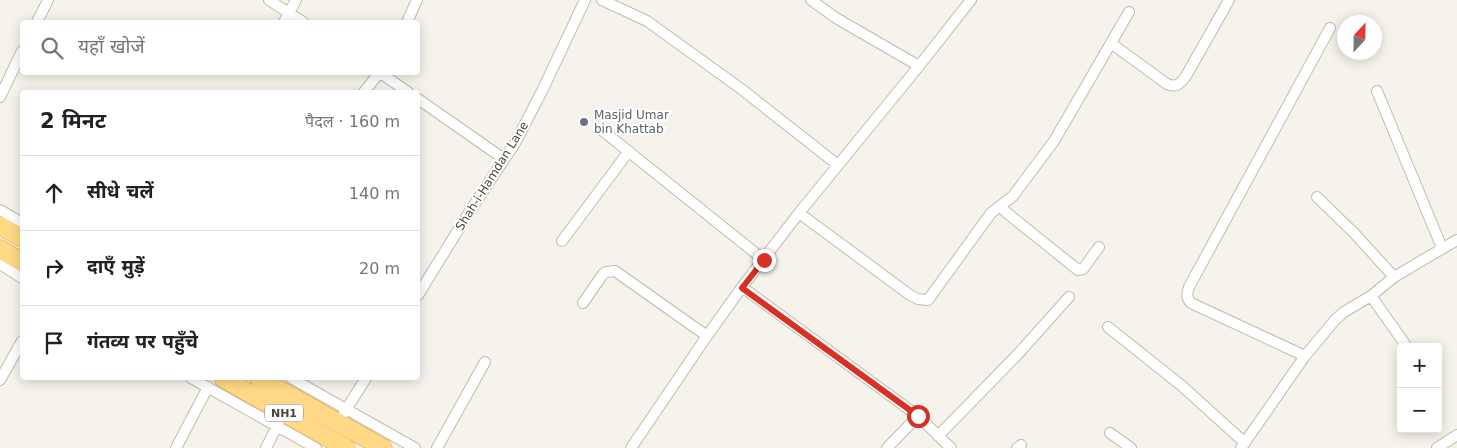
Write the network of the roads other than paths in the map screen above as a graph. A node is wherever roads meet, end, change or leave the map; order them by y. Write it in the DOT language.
graph roads {
  1 [pos="48,0"];
  2 [pos="269,0"];
  3 [pos="296,0"];
  4 [pos="417,0"];
  5 [pos="585,0"];
  6 [pos="602,0"];
  7 [pos="811,0"];
  8 [pos="971,0"];
  9 [pos="1229,0"];
  10 [pos="1129,12"];
  11 [pos="286,18"];
  12 [pos="37,20"];
  13 [pos="408,20"];
  14 [pos="1330,28"];
  15 [pos="1112,44"];
  16 [pos="20,55"];
  17 [pos="919,66"];
  18 [pos="381,75"];
  19 [pos="383,75"];
  20 [pos="366,90"];
  21 [pos="405,90"];
  22 [pos="1377,91"];
  23 [pos="0,97"];
  24 [pos="420,100"];
  25 [pos="603,131"];
  26 [pos="630,151"];
  27 [pos="504,159"];
  28 [pos="838,165"];
  29 [pos="1317,197"];
  30 [pos="1000,206"];
  31 [pos="0,210"];
  32 [pos="799,213"];
  33 [pos="20,222"];
  34 [pos="0,226"];
  35 [pos="20,237"];
  36 [pos="562,241"];
  37 [pos="1455,243"];
  38 [pos="1098,247"];
  39 [pos="1442,248"];
  40 [pos="0,249"];
  41 [pos="764,260"];
  42 [pos="20,261"];
  43 [pos="0,264"];
  44 [pos="20,277"];
  45 [pos="1394,277"];
  46 [pos="742,288"];
  47 [pos="420,292"];
  48 [pos="1371,296"];
  49 [pos="1069,297"];
  50 [pos="583,303"];
  51 [pos="1108,327"];
  52 [pos="707,336"];
  53 [pos="1404,343"];
  54 [pos="20,345"];
  55 [pos="1305,356"];
  56 [pos="485,362"];
  57 [pos="0,380"];
  58 [pos="195,380"];
  59 [pos="225,380"];
  60 [pos="263,380"];
  61 [pos="294,380"];
  62 [pos="365,380"];
  63 [pos="208,387"];
  64 [pos="240,397"];
  65 [pos="342,416"];
  66 [pos="918,416"];
  67 [pos="280,420"];
  68 [pos="1110,433"];
  69 [pos="1457,435"];
  70 [pos="938,436"];
  71 [pos="1243,446"];
  72 [pos="176,448"];
  73 [pos="266,448"];
  74 [pos="316,448"];
  75 [pos="346,448"];
  76 [pos="382,448"];
  77 [pos="415,448"];
  78 [pos="437,448"];
  79 [pos="631,448"];
  80 [pos="887,448"];
  81 [pos="951,448"];
  82 [pos="1131,448"];
  83 [pos="1437,448"];
  1 -- 12 [label="street"];
  2 -- 11 [label="street"];
  3 -- 11 [label="street"];
  4 -- 13 [label="street"];
  5 -- 27 [label="street, Shah-i-Hamdan Lane"];
  6 -- 28 [label="street"];
  7 -- 17 [label="street"];
  8 -- 17 [label="street"];
  9 -- 15 [label="street"];
  10 -- 15 [label="street"];
  14 -- 55 [label="street"];
  15 -- 30 [label="street"];
  16 -- 23 [label="street"];
  17 -- 28 [label="street"];
  18 -- 20 [label="street"];
  19 -- 21 [label="street"];
  22 -- 39 [label="street"];
  24 -- 27 [label="street"];
  25 -- 26 [label="street"];
  26 -- 36 [label="street"];
  26 -- 41 [label="street"];
  27 -- 47 [label="street, Shah-i-Hamdan Lane"];
  28 -- 32 [label="street"];
  29 -- 45 [label="street"];
  30 -- 32 [label="street"];
  30 -- 38 [label="street"];
  31 -- 33 [label="street"];
  32 -- 41 [label="street"];
  34 -- 35 [label="highway"];
  37 -- 39 [label="street"];
  39 -- 45 [label="street"];
  40 -- 42 [label="highway"];
  41 -- 46 [label="street"];
  43 -- 44 [label="street"];
  45 -- 48 [label="street"];
  46 -- 52 [label="street"];
  46 -- 66 [label="street"];
  48 -- 53 [label="street"];
  48 -- 55 [label="street"];
  49 -- 70 [label="street"];
  50 -- 52 [label="street"];
  51 -- 71 [label="street"];
  52 -- 79 [label="street"];
  54 -- 57 [label="street"];
  55 -- 71 [label="street"];
  56 -- 78 [label="street"];
  58 -- 63 [label="street"];
  59 -- 64 [label="highway, NH1"];
  60 -- 65 [label="highway, NH1"];
  61 -- 65 [label="street"];
  62 -- 65 [label="street"];
  63 -- 64 [label="street"];
  63 -- 72 [label="street"];
  64 -- 67 [label="highway, NH1"];
  65 -- 76 [label="highway, NH1"];
  65 -- 77 [label="street"];
  66 -- 70 [label="street"];
  66 -- 80 [label="street"];
  67 -- 73 [label="street"];
  67 -- 74 [label="street"];
  67 -- 75 [label="highway, NH1"];
  68 -- 82 [label="street"];
  69 -- 83 [label="street"];
  70 -- 81 [label="street"];
}
